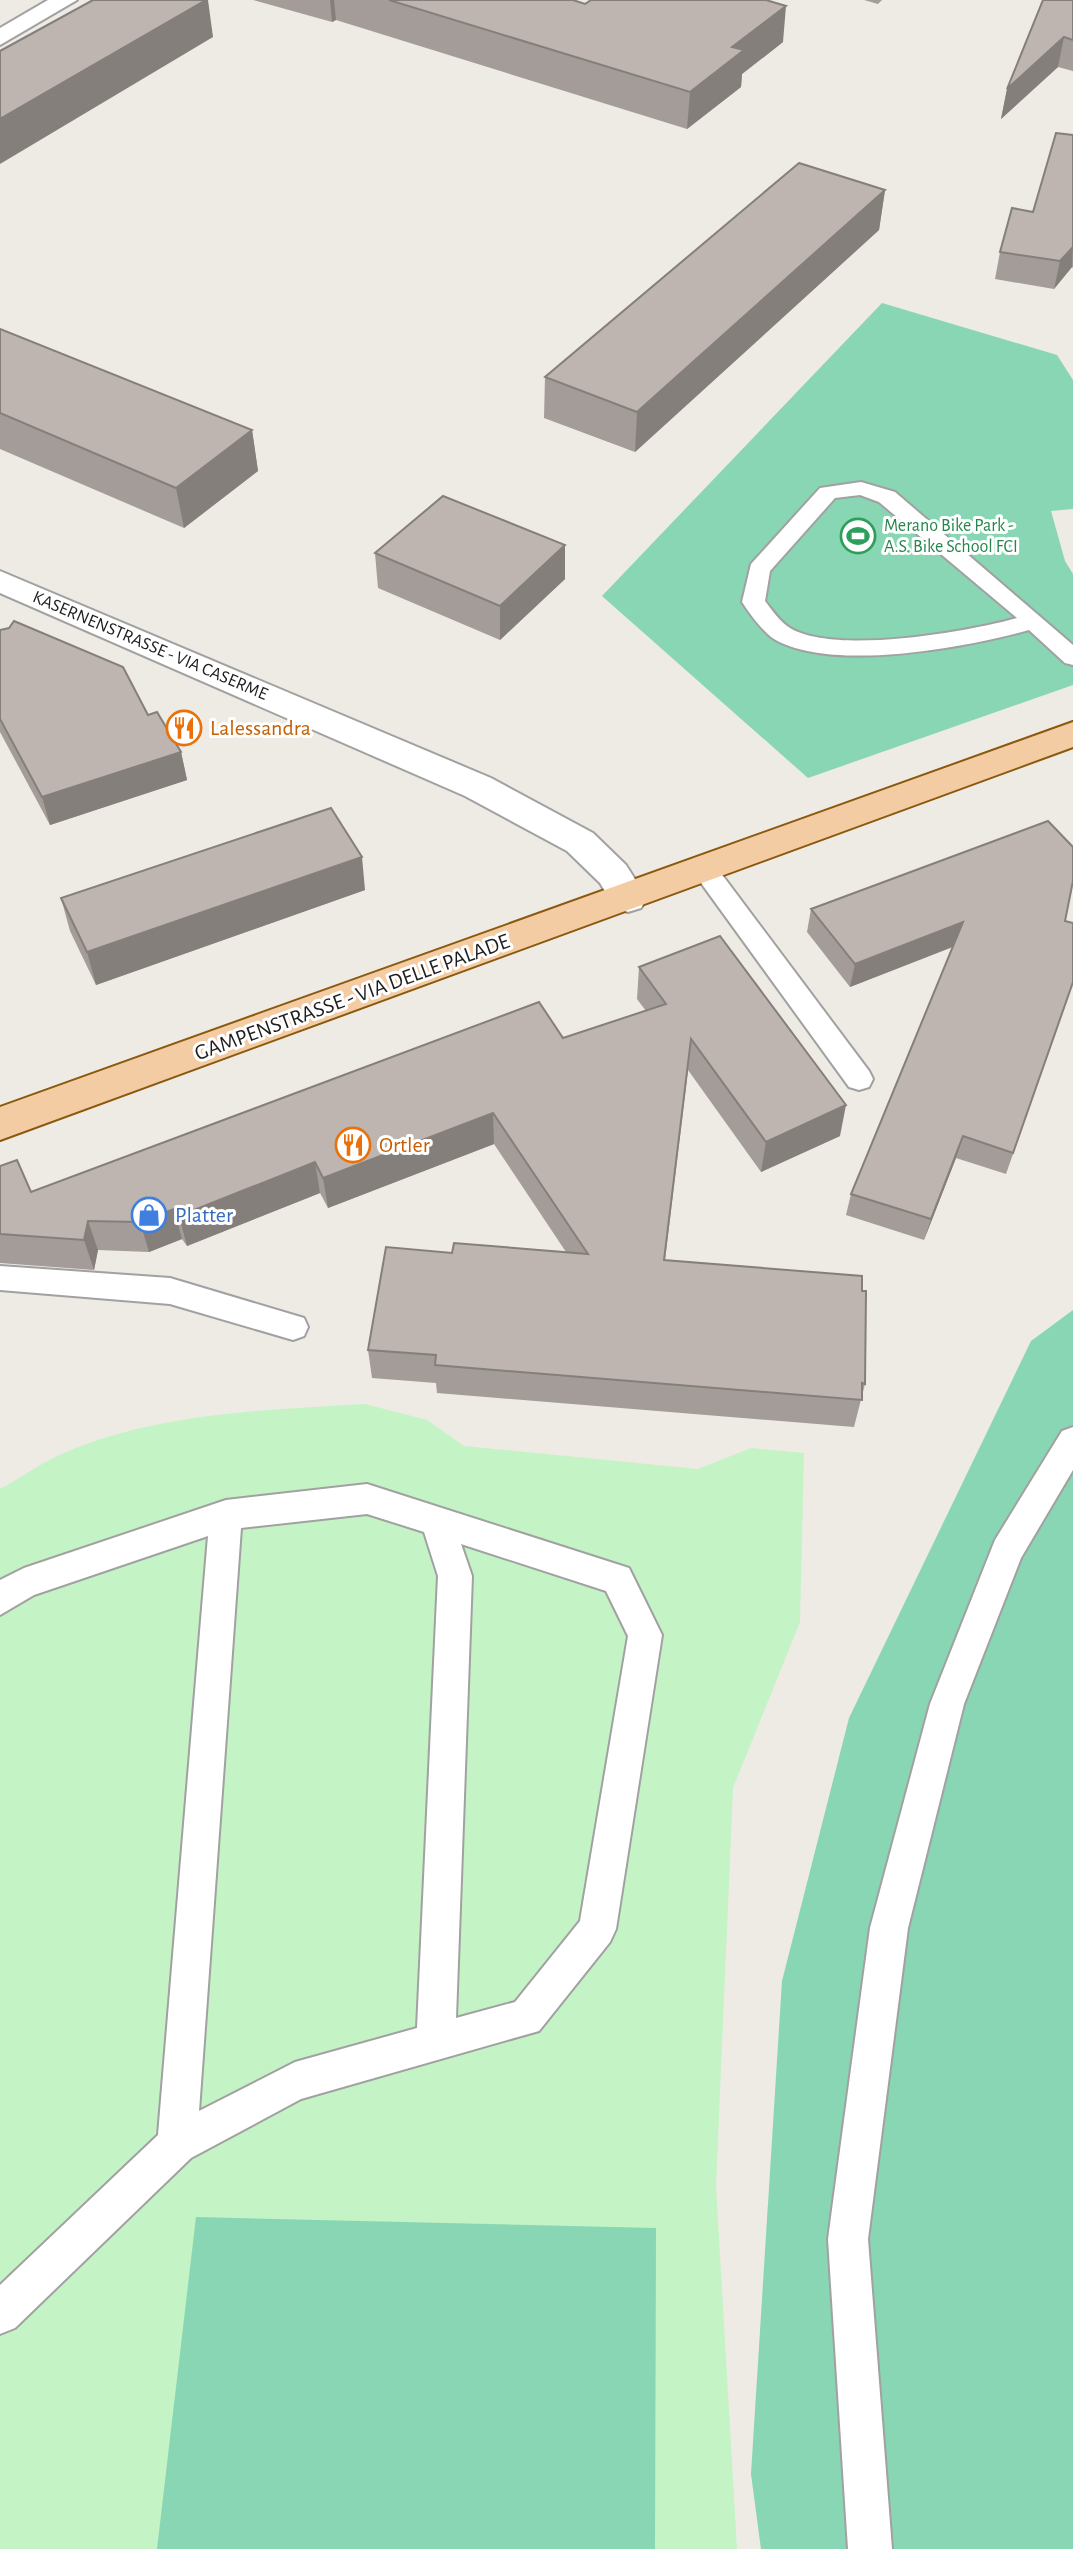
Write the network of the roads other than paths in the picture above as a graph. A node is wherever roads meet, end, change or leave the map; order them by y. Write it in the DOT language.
graph roads {
  1 [pos="65,0"];
  2 [pos="0,38"];
  3 [pos="0,581"];
  4 [pos="1033,621"];
  5 [pos="1073,658"];
  6 [pos="1073,734"];
  7 [pos="705,870"];
  8 [pos="628,898"];
  9 [pos="859,1079"];
  10 [pos="0,1124"];
  11 [pos="0,1278"];
  12 [pos="293,1327"];
  13 [pos="1073,1441"];
  14 [pos="226,1515"];
  15 [pos="437,1521"];
  16 [pos="0,1599"];
  17 [pos="436,2042"];
  18 [pos="177,2144"];
  19 [pos="0,2313"];
  20 [pos="870,2549"];
  1 -- 2 [label="street"];
  3 -- 8 [label="street, KASERNENSTRASSE - VIA CASERME"];
  4 -- 4 [label="lane"];
  4 -- 5 [label="lane"];
  6 -- 7 [label="main road, GAMPENSTRASSE - VIA DELLE PALADE"];
  7 -- 8 [label="main road, GAMPENSTRASSE - VIA DELLE PALADE"];
  7 -- 9 [label="lane"];
  8 -- 10 [label="main road, GAMPENSTRASSE - VIA DELLE PALADE"];
  11 -- 12 [label="lane"];
  13 -- 20 [label="lane"];
  14 -- 15 [label="lane"];
  14 -- 16 [label="lane"];
  14 -- 18 [label="lane"];
  15 -- 17 [label="lane"];
  15 -- 17 [label="lane"];
  17 -- 18 [label="lane"];
  18 -- 19 [label="lane"];
}
